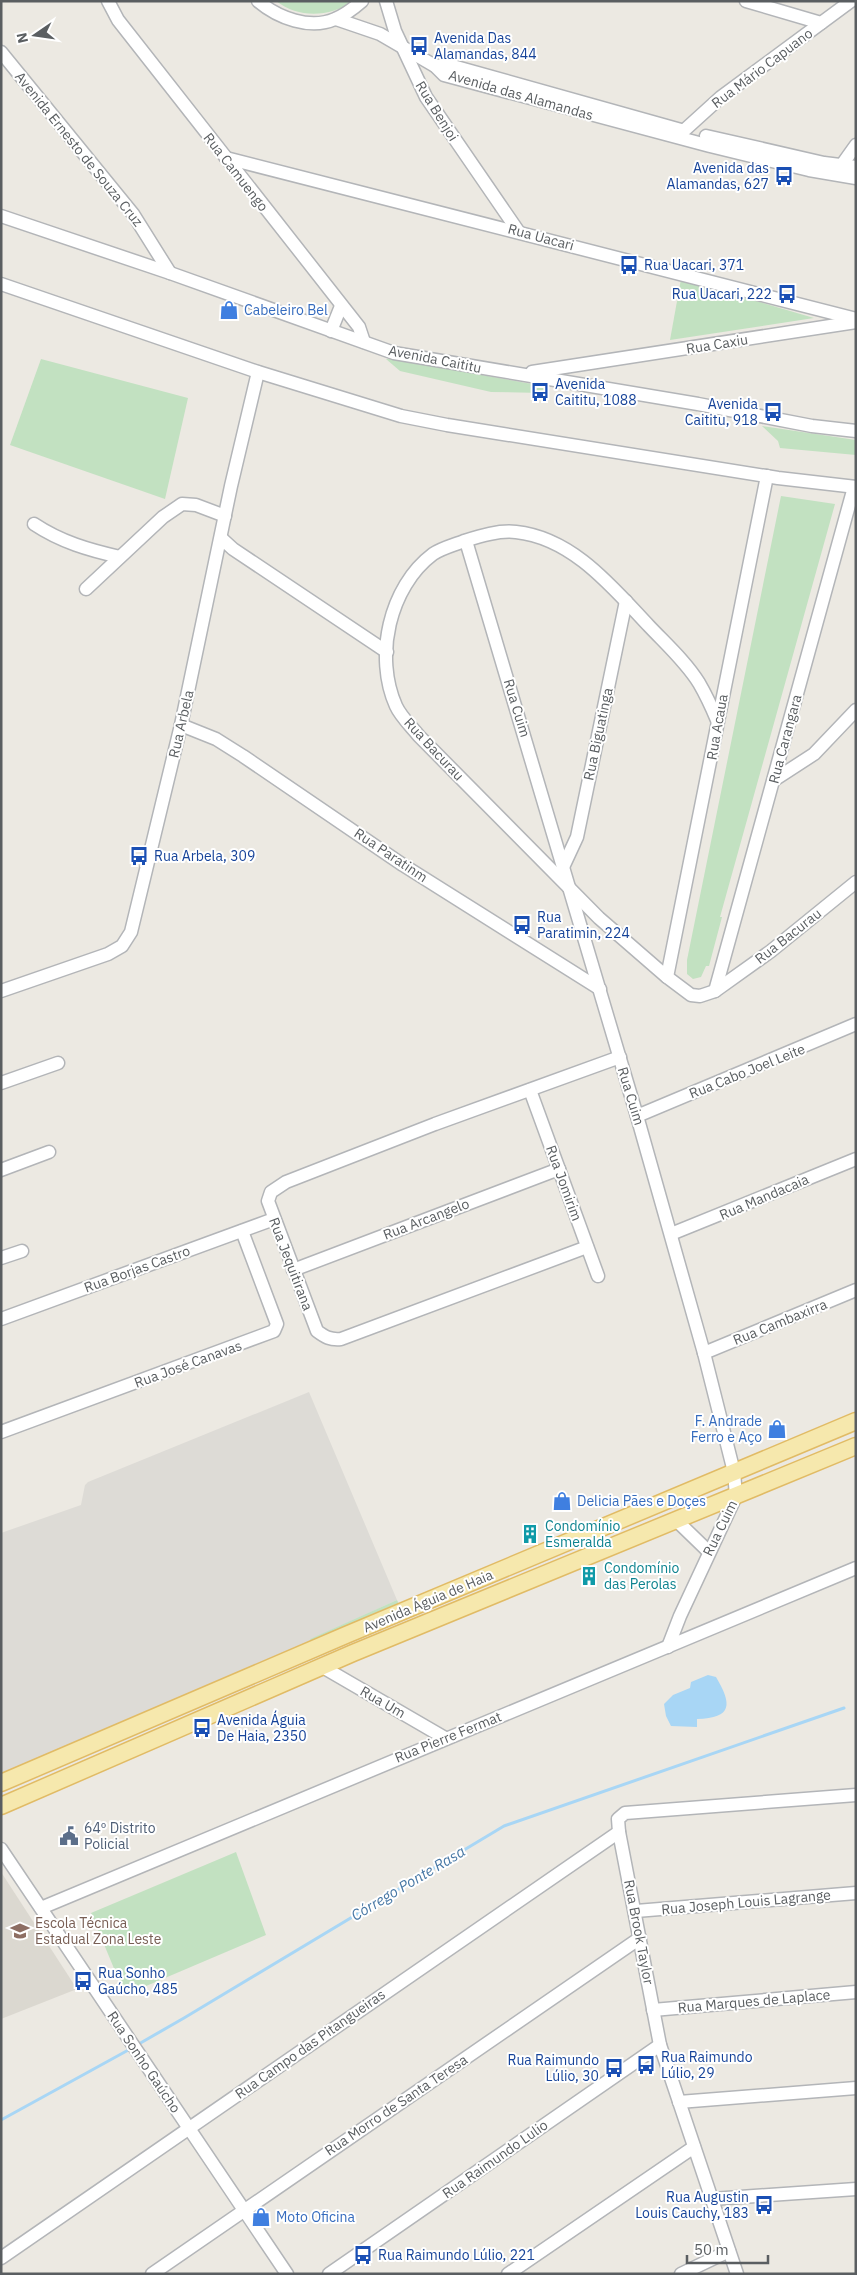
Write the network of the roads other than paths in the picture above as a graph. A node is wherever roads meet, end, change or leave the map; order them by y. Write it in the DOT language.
graph roads {
  1 [pos="108,1"];
  2 [pos="258,1"];
  3 [pos="362,1"];
  4 [pos="386,1"];
  5 [pos="746,1"];
  6 [pos="851,1"];
  7 [pos="336,19"];
  8 [pos="822,23"];
  9 [pos="403,48"];
  10 [pos="1,52"];
  11 [pos="680,134"];
  12 [pos="856,145"];
  13 [pos="226,158"];
  14 [pos="856,167"];
  15 [pos="847,174"];
  16 [pos="856,183"];
  17 [pos="1,216"];
  18 [pos="518,231"];
  19 [pos="149,238"];
  20 [pos="144,264"];
  21 [pos="170,273"];
  22 [pos="1,284"];
  23 [pos="341,306"];
  24 [pos="856,320"];
  25 [pos="331,331"];
  26 [pos="364,342"];
  27 [pos="579,365"];
  28 [pos="258,372"];
  29 [pos="522,374"];
  30 [pos="570,384"];
  31 [pos="856,431"];
  32 [pos="767,476"];
  33 [pos="855,487"];
  34 [pos="225,516"];
  35 [pos="34,524"];
  36 [pos="221,538"];
  37 [pos="466,541"];
  38 [pos="120,557"];
  39 [pos="86,589"];
  40 [pos="626,601"];
  41 [pos="387,652"];
  42 [pos="856,710"];
  43 [pos="718,720"];
  44 [pos="181,725"];
  45 [pos="774,780"];
  46 [pos="564,864"];
  47 [pos="856,882"];
  48 [pos="570,888"];
  49 [pos="667,977"];
  50 [pos="600,989"];
  51 [pos="1,991"];
  52 [pos="714,991"];
  53 [pos="856,1024"];
  54 [pos="620,1057"];
  55 [pos="58,1063"];
  56 [pos="1,1083"];
  57 [pos="530,1090"];
  58 [pos="638,1116"];
  59 [pos="49,1152"];
  60 [pos="856,1159"];
  61 [pos="559,1169"];
  62 [pos="1,1170"];
  63 [pos="274,1219"];
  64 [pos="242,1231"];
  65 [pos="671,1234"];
  66 [pos="587,1247"];
  67 [pos="22,1251"];
  68 [pos="1,1258"];
  69 [pos="293,1270"];
  70 [pos="598,1276"];
  71 [pos="856,1290"];
  72 [pos="1,1319"];
  73 [pos="704,1353"];
  74 [pos="856,1422"];
  75 [pos="1,1432"];
  76 [pos="856,1446"];
  77 [pos="734,1472"];
  78 [pos="736,1496"];
  79 [pos="677,1521"];
  80 [pos="709,1552"];
  81 [pos="856,1568"];
  82 [pos="363,1628"];
  83 [pos="668,1647"];
  84 [pos="361,1650"];
  85 [pos="321,1666"];
  86 [pos="445,1738"];
  87 [pos="1,1784"];
  88 [pos="856,1795"];
  89 [pos="1,1806"];
  90 [pos="619,1832"];
  91 [pos="1,1849"];
  92 [pos="856,1893"];
  93 [pos="41,1908"];
  94 [pos="636,1911"];
  95 [pos="640,1938"];
  96 [pos="856,1992"];
  97 [pos="653,2010"];
  98 [pos="660,2044"];
  99 [pos="856,2088"];
  100 [pos="679,2102"];
  101 [pos="188,2128"];
  102 [pos="694,2147"];
  103 [pos="856,2189"];
  104 [pos="712,2199"];
  105 [pos="244,2209"];
  106 [pos="729,2251"];
  107 [pos="1,2258"];
  108 [pos="152,2274"];
  109 [pos="287,2274"];
  110 [pos="329,2274"];
  111 [pos="508,2274"];
  112 [pos="681,2274"];
  113 [pos="737,2274"];
  1 -- 13 [label="street, Rua Camuengo"];
  2 -- 7 [label="street"];
  3 -- 7 [label="street"];
  4 -- 9 [label="street"];
  5 -- 8 [label="street"];
  6 -- 8 [label="street, Rua Mário Capuano"];
  7 -- 9 [label="street"];
  8 -- 11 [label="street, Rua Mário Capuano"];
  9 -- 11 [label="street, Avenida das Alamandas"];
  9 -- 18 [label="street, Rua Benjoi"];
  10 -- 19 [label="street, Avenida Ernesto de Souza Cruz"];
  11 -- 15 [label="street, Avenida das Alamandas"];
  12 -- 15 [label="street"];
  13 -- 18 [label="street, Rua Uacari"];
  13 -- 23 [label="street, Rua Camuengo"];
  14 -- 15 [label="street, Avenida das Alamandas"];
  15 -- 16 [label="street"];
  17 -- 20 [label="street, Avenida Caititu"];
  18 -- 24 [label="street, Rua Uacari"];
  19 -- 20 [label="street"];
  19 -- 21 [label="street, Avenida Ernesto de Souza Cruz"];
  20 -- 21 [label="street, Avenida Caititu"];
  21 -- 25 [label="street, Avenida Caititu"];
  22 -- 28 [label="street"];
  23 -- 25 [label="street"];
  23 -- 26 [label="street, Rua Camuengo"];
  24 -- 27 [label="street, Rua Caxiu"];
  25 -- 26 [label="street, Avenida Caititu"];
  26 -- 29 [label="street, Avenida Caititu"];
  27 -- 29 [label="street, Rua Caxiu"];
  27 -- 30 [label="street"];
  28 -- 32 [label="street"];
  28 -- 34 [label="street, Rua Arbela"];
  29 -- 30 [label="street, Avenida Caititu"];
  30 -- 31 [label="street, Avenida Caititu"];
  32 -- 33 [label="street"];
  32 -- 43 [label="street, Rua Acaua"];
  33 -- 45 [label="street, Rua Carangara"];
  34 -- 36 [label="street, Rua Arbela"];
  34 -- 38 [label="street"];
  35 -- 38 [label="street"];
  36 -- 41 [label="street"];
  36 -- 44 [label="street, Rua Arbela"];
  37 -- 40 [label="street, Rua Bacurau"];
  37 -- 41 [label="street, Rua Bacurau"];
  37 -- 46 [label="street, Rua Cuim"];
  38 -- 39 [label="street"];
  40 -- 43 [label="street, Rua Bacurau"];
  40 -- 46 [label="street, Rua Biguatinga"];
  41 -- 48 [label="street, Rua Bacurau"];
  42 -- 45 [label="street"];
  43 -- 49 [label="street, Rua Acaua"];
  44 -- 50 [label="street, Rua Paratinm"];
  44 -- 51 [label="street, Rua Arbela"];
  45 -- 52 [label="street, Rua Carangara"];
  46 -- 48 [label="street, Rua Cuim"];
  47 -- 52 [label="street, Rua Bacurau"];
  48 -- 49 [label="street, Rua Bacurau"];
  48 -- 50 [label="street, Rua Cuim"];
  49 -- 52 [label="street, Rua Bacurau"];
  50 -- 54 [label="street, Rua Cuim"];
  53 -- 58 [label="street, Rua Cabo Joel Leite"];
  54 -- 57 [label="street, Rua Jequitirana"];
  54 -- 58 [label="street, Rua Cuim"];
  55 -- 56 [label="street"];
  57 -- 61 [label="street, Rua Jomirim"];
  57 -- 63 [label="street, Rua Jequitirana"];
  58 -- 65 [label="street, Rua Cuim"];
  59 -- 62 [label="street"];
  60 -- 65 [label="street, Rua Mandacaia"];
  61 -- 66 [label="street, Rua Jomirim"];
  61 -- 69 [label="street, Rua Arcangelo"];
  63 -- 64 [label="street, Rua Borjas Castro"];
  63 -- 69 [label="street, Rua Jequitirana"];
  64 -- 72 [label="street, Rua Borjas Castro"];
  64 -- 75 [label="street, Rua José Canavas"];
  65 -- 73 [label="street, Rua Cuim"];
  66 -- 69 [label="street, Rua Jequitirana"];
  66 -- 70 [label="street, Rua Jomirim"];
  67 -- 68 [label="street"];
  71 -- 73 [label="street, Rua Cambaxirra"];
  73 -- 77 [label="street, Rua Cuim"];
  74 -- 77 [label="main road, Avenida Águia de Haia"];
  76 -- 78 [label="main road, Avenida Águia de Haia"];
  77 -- 78 [label="street, Rua Cuim"];
  77 -- 82 [label="main road, Avenida Águia de Haia"];
  78 -- 79 [label="main road, Avenida Águia de Haia"];
  78 -- 80 [label="street, Rua Cuim"];
  79 -- 80 [label="street"];
  79 -- 84 [label="main road, Avenida Águia de Haia"];
  80 -- 83 [label="street, Rua Cuim"];
  81 -- 83 [label="street, Rua Pierre Fermat"];
  82 -- 84 [label="main road"];
  82 -- 87 [label="main road, Avenida Águia de Haia"];
  83 -- 86 [label="street, Rua Pierre Fermat"];
  84 -- 85 [label="main road, Avenida Águia de Haia"];
  85 -- 86 [label="street, Rua Um"];
  85 -- 89 [label="main road, Avenida Águia de Haia"];
  86 -- 93 [label="street, Rua Pierre Fermat"];
  88 -- 90 [label="street"];
  90 -- 94 [label="street, Rua Brook Taylor"];
  90 -- 101 [label="street, Rua Campo das Pitangueiras"];
  91 -- 93 [label="street, Rua Sonho Gaúcho"];
  92 -- 94 [label="street, Rua Joseph Louis Lagrange"];
  93 -- 101 [label="street, Rua Sonho Gaúcho"];
  94 -- 95 [label="street, Rua Brook Taylor"];
  95 -- 97 [label="street, Rua Brook Taylor"];
  95 -- 105 [label="street, Rua Morro de Santa Teresa"];
  96 -- 97 [label="street, Rua Marques de Laplace"];
  97 -- 98 [label="street, Rua Brook Taylor"];
  98 -- 100 [label="street, Rua Brook Taylor"];
  98 -- 110 [label="street, Rua Raimundo Lulio"];
  99 -- 100 [label="street"];
  100 -- 102 [label="street, Rua Brook Taylor"];
  101 -- 105 [label="street, Rua Sonho Gaúcho"];
  101 -- 107 [label="street, Rua Campo das Pitangueiras"];
  102 -- 104 [label="street, Rua Brook Taylor"];
  102 -- 111 [label="street"];
  103 -- 104 [label="street"];
  104 -- 106 [label="street, Rua Brook Taylor"];
  105 -- 108 [label="street, Rua Morro de Santa Teresa"];
  105 -- 109 [label="street, Rua Sonho Gaúcho"];
  106 -- 112 [label="street"];
  106 -- 113 [label="street, Rua Brook Taylor"];
}
